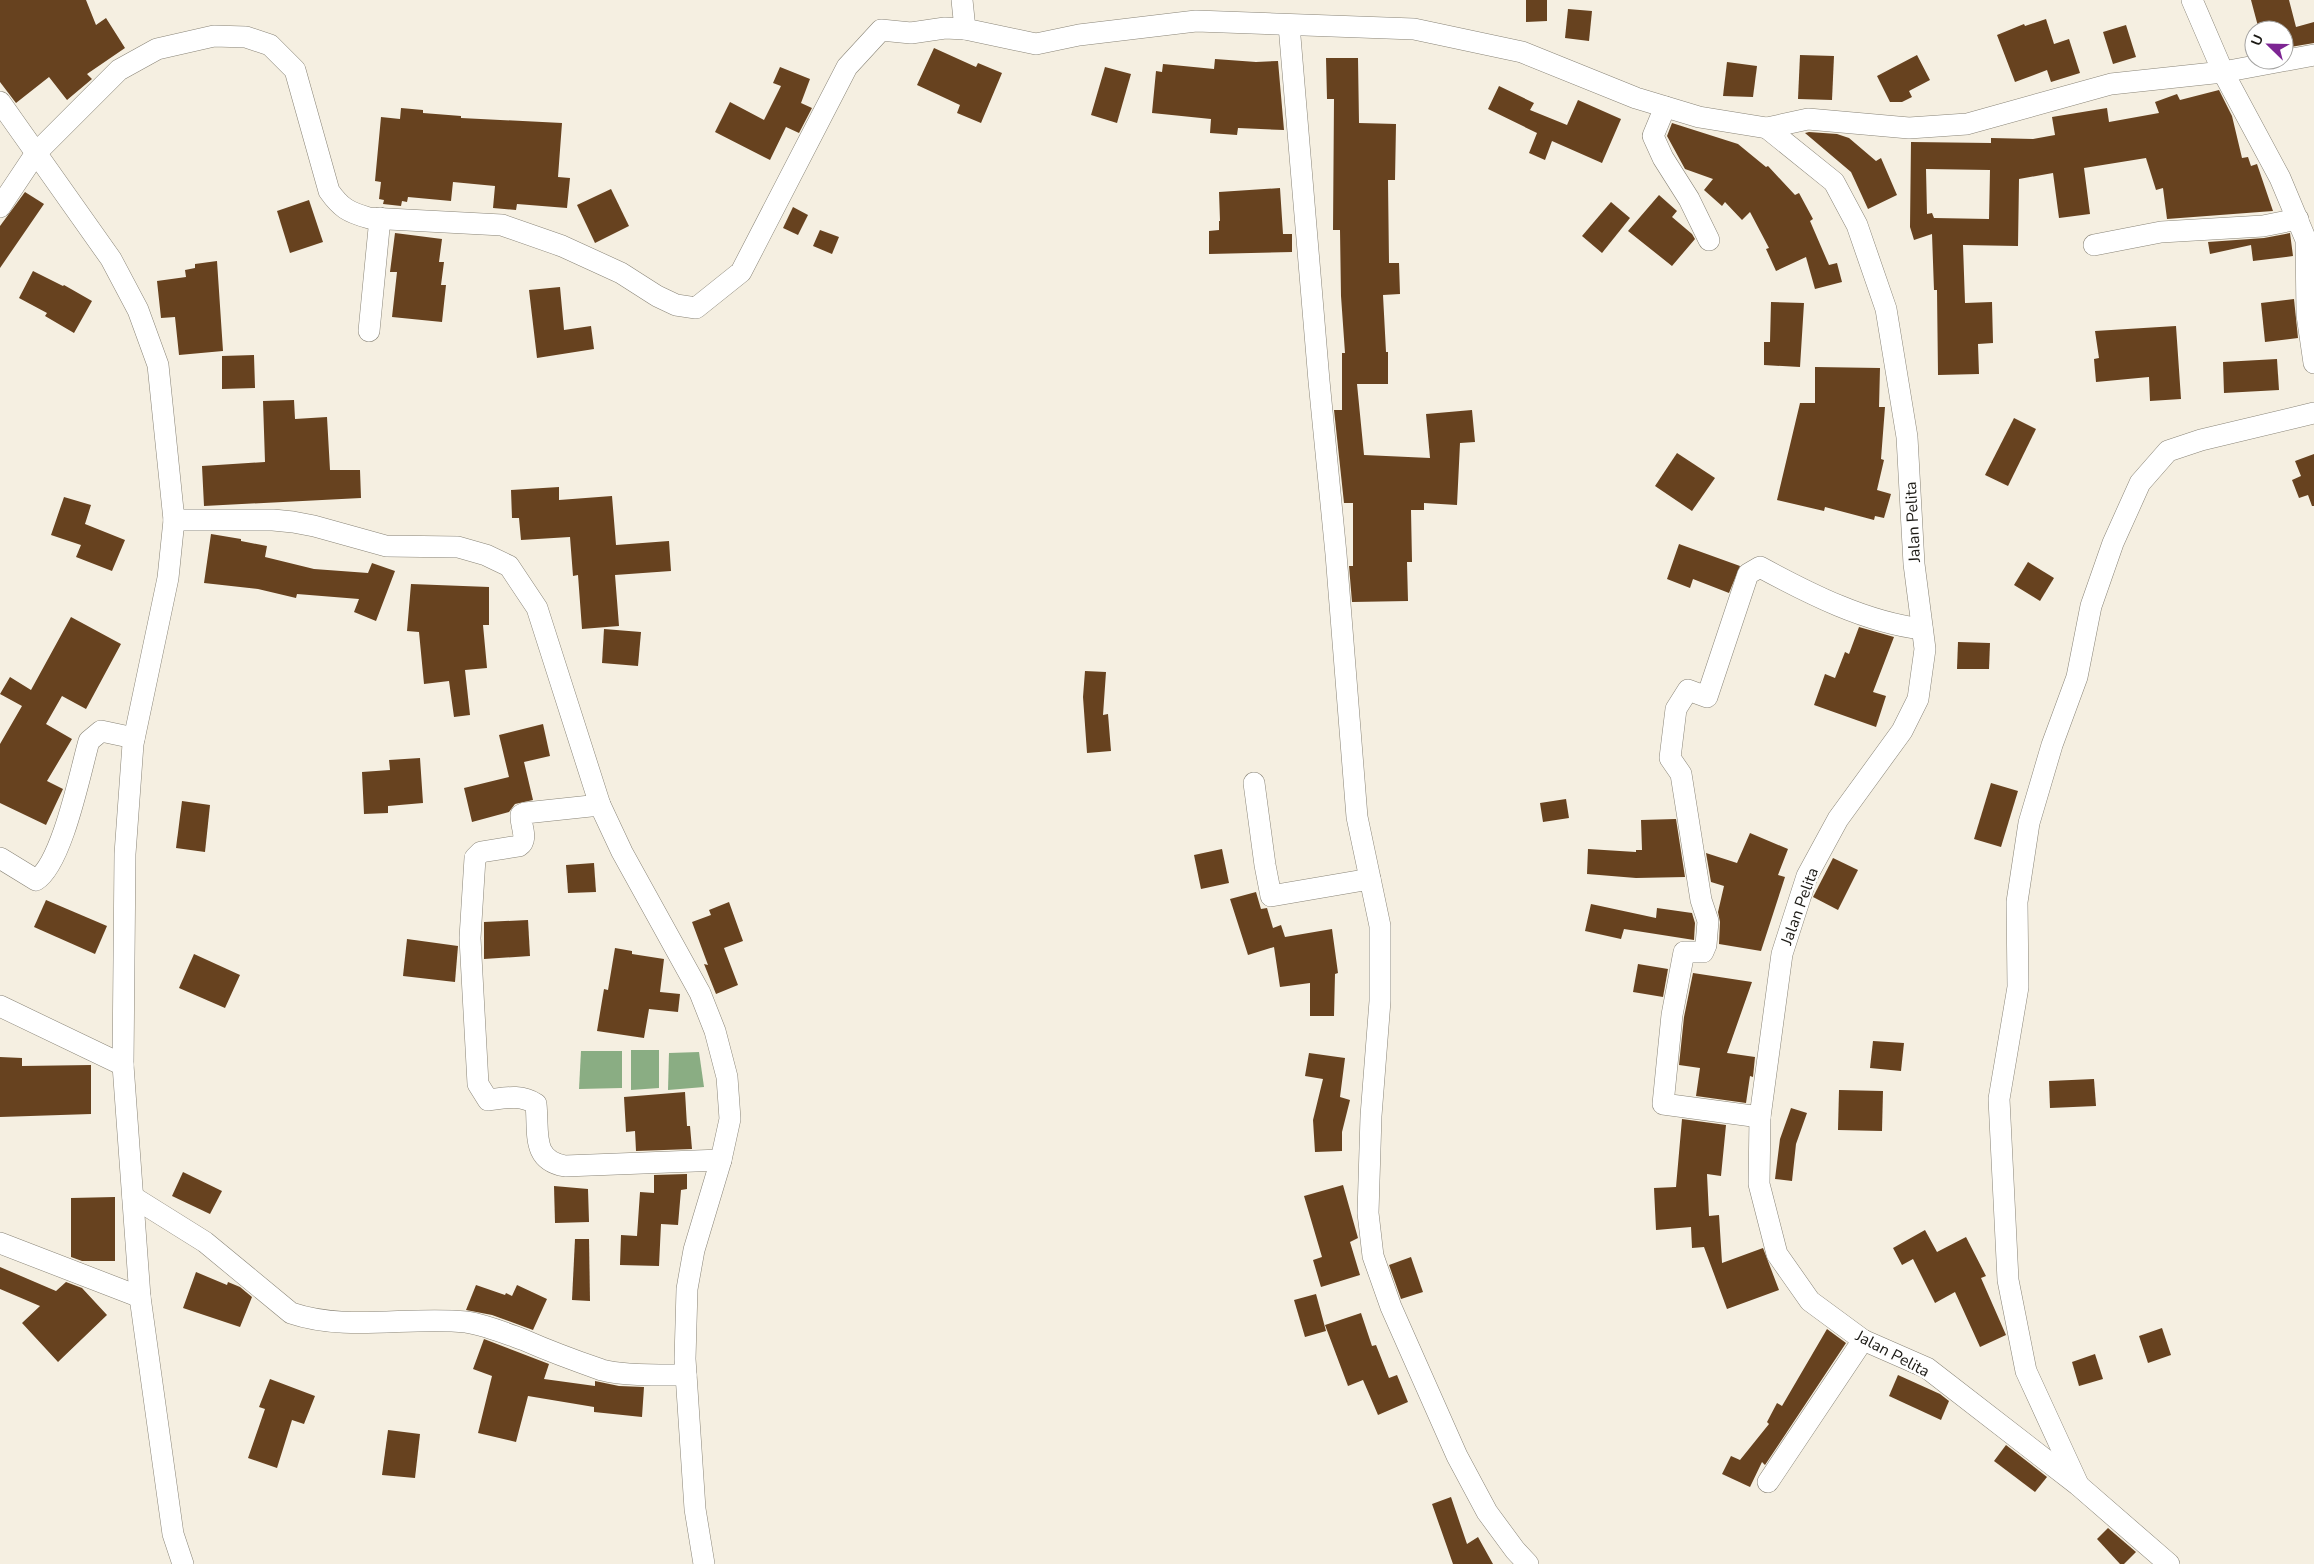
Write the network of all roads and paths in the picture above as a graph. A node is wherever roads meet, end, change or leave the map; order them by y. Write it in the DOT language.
graph roads {
  1 [pos="962,0"];
  2 [pos="2192,0"];
  3 [pos="1289,25"];
  4 [pos="965,29"];
  5 [pos="2314,55"];
  6 [pos="2224,72"];
  7 [pos="0,102"];
  8 [pos="1665,107"];
  9 [pos="1767,128"];
  10 [pos="36,154"];
  11 [pos="0,207"];
  12 [pos="380,218"];
  13 [pos="2298,219"];
  14 [pos="1709,240"];
  15 [pos="2094,246"];
  16 [pos="369,331"];
  17 [pos="2314,363"];
  18 [pos="2314,413"];
  19 [pos="174,520"];
  20 [pos="1922,629"];
  21 [pos="134,738"];
  22 [pos="1254,783"];
  23 [pos="600,805"];
  24 [pos="0,858"];
  25 [pos="1370,879"];
  26 [pos="0,1006"];
  27 [pos="123,1065"];
  28 [pos="1760,1117"];
  29 [pos="721,1160"];
  30 [pos="133,1197"];
  31 [pos="0,1243"];
  32 [pos="140,1297"];
  33 [pos="1863,1340"];
  34 [pos="686,1375"];
  35 [pos="1768,1482"];
  36 [pos="2078,1485"];
  37 [pos="183,1564"];
  38 [pos="704,1564"];
  39 [pos="1528,1564"];
  40 [pos="2168,1564"];
  1 -- 4 [label="street"];
  2 -- 6 [label="street"];
  3 -- 4 [label="street"];
  3 -- 8 [label="street"];
  3 -- 25 [label="street"];
  4 -- 12 [label="street"];
  5 -- 6 [label="street"];
  6 -- 9 [label="street"];
  6 -- 13 [label="street"];
  7 -- 10 [label="street"];
  8 -- 9 [label="street"];
  8 -- 14 [label="street"];
  9 -- 20 [label="street, Jalan Pelita"];
  10 -- 11 [label="street"];
  10 -- 12 [label="street"];
  10 -- 19 [label="street"];
  12 -- 16 [label="street"];
  13 -- 15 [label="street"];
  13 -- 17 [label="street"];
  18 -- 36 [label="street"];
  19 -- 21 [label="street"];
  19 -- 23 [label="street"];
  20 -- 28 [label="street, Jalan Pelita"];
  20 -- 28 [label="street"];
  21 -- 24 [label="street"];
  21 -- 27 [label="street"];
  22 -- 25 [label="street"];
  23 -- 29 [label="street"];
  23 -- 29 [label="street"];
  25 -- 39 [label="street"];
  26 -- 27 [label="street"];
  27 -- 30 [label="street"];
  28 -- 33 [label="street, Jalan Pelita"];
  29 -- 34 [label="street"];
  30 -- 32 [label="street"];
  30 -- 34 [label="street"];
  31 -- 32 [label="street"];
  32 -- 37 [label="street"];
  33 -- 35 [label="street"];
  33 -- 36 [label="street, Jalan Pelita"];
  34 -- 38 [label="street"];
  36 -- 40 [label="street, Jalan Pelita"];
}
